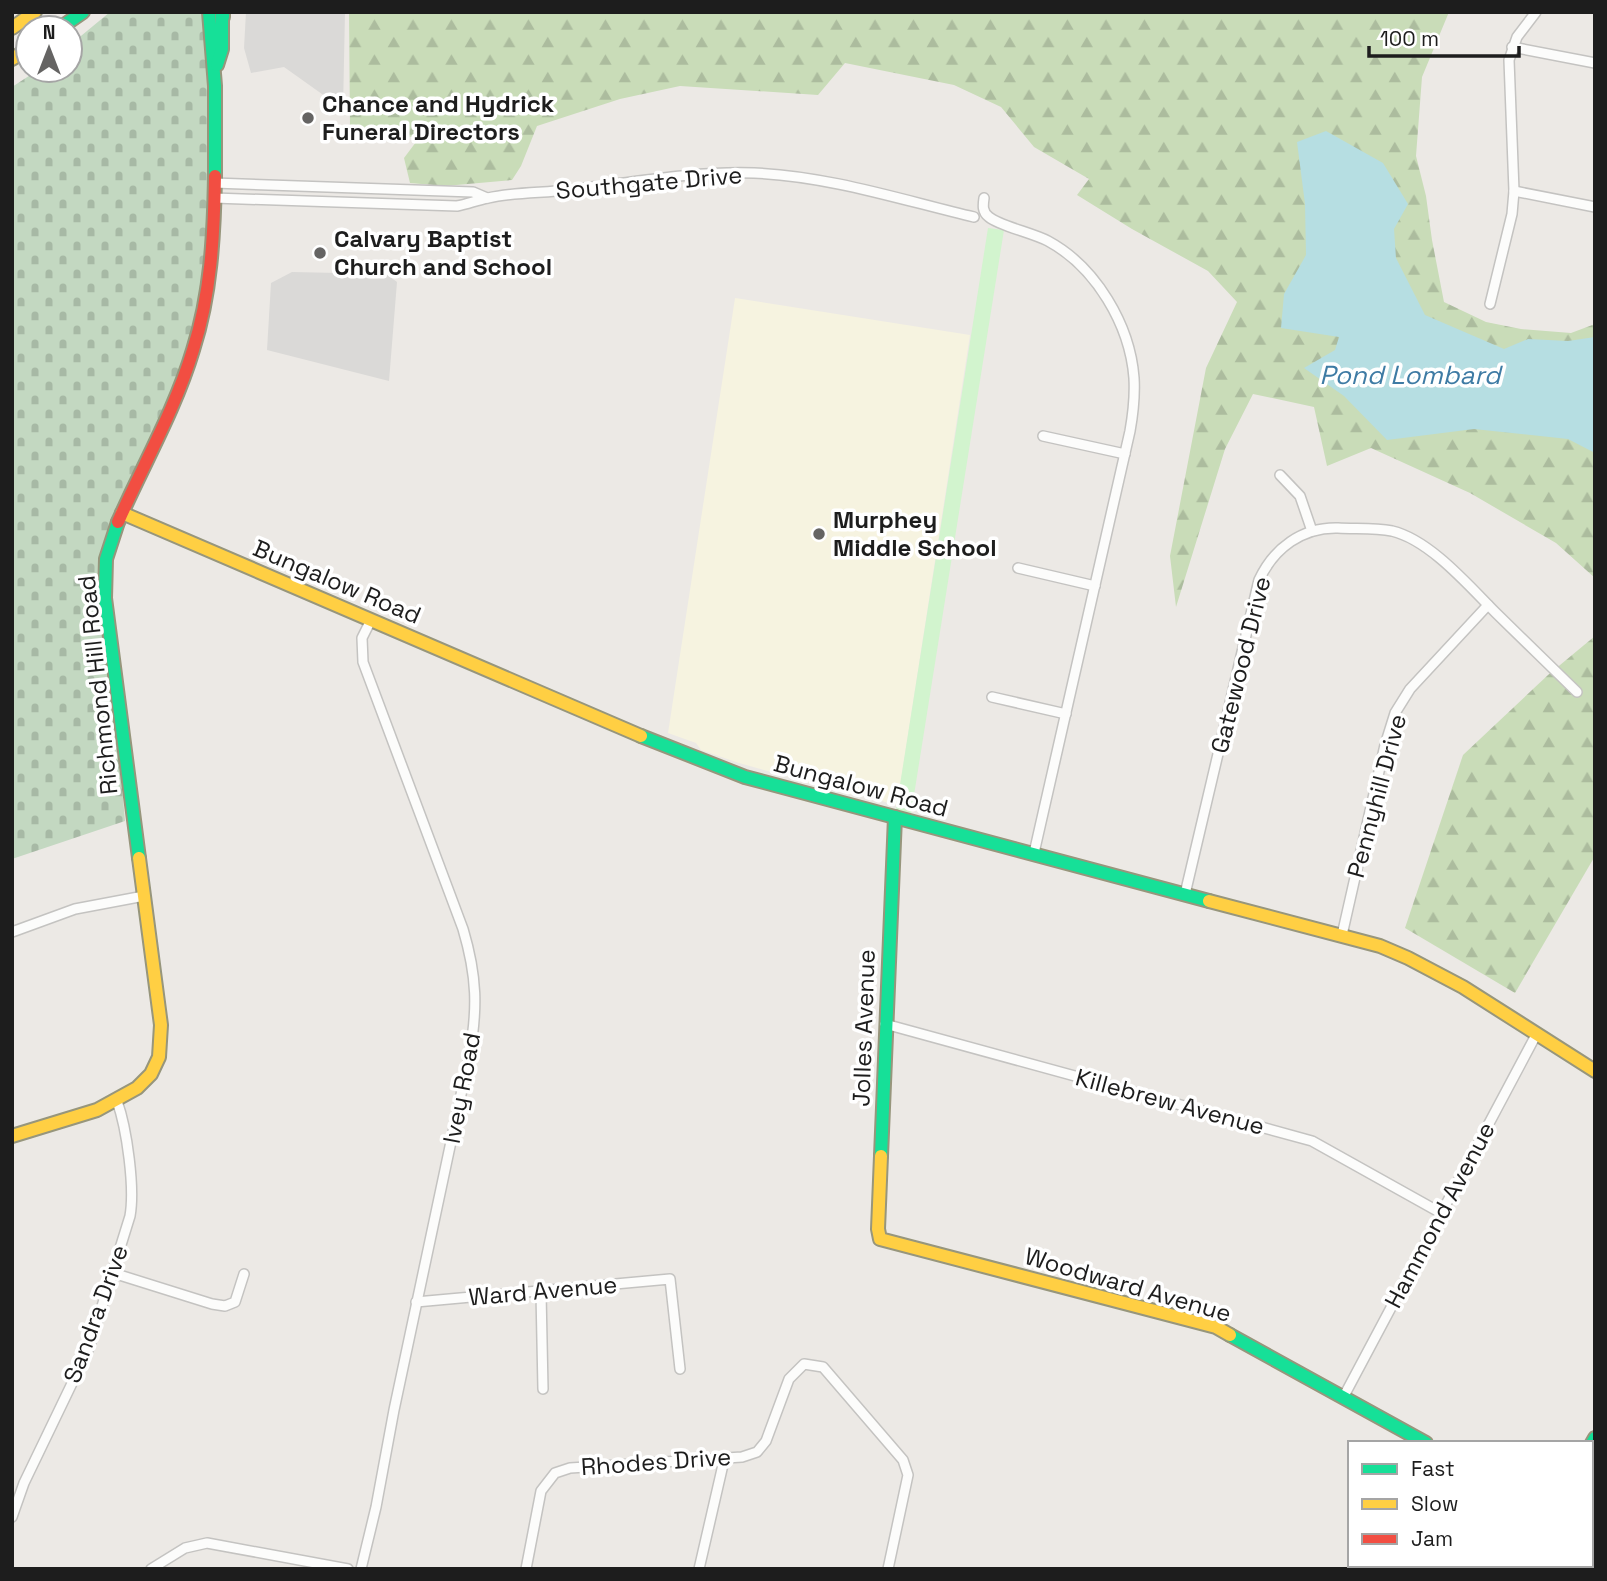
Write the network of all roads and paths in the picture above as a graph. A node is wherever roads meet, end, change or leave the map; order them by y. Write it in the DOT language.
graph roads {
  1 [pos="36,12"];
  2 [pos="209,12"];
  3 [pos="1536,12"];
  4 [pos="222,14"];
  5 [pos="12,28"];
  6 [pos="1512,47"];
  7 [pos="1595,63"];
  8 [pos="216,69"];
  9 [pos="214,183"];
  10 [pos="1514,191"];
  11 [pos="214,198"];
  12 [pos="486,198"];
  13 [pos="984,198"];
  14 [pos="1595,207"];
  15 [pos="974,217"];
  16 [pos="1490,304"];
  17 [pos="1043,436"];
  18 [pos="1125,454"];
  19 [pos="1280,475"];
  20 [pos="122,513"];
  21 [pos="1312,531"];
  22 [pos="1018,568"];
  23 [pos="1095,586"];
  24 [pos="1488,605"];
  25 [pos="371,620"];
  26 [pos="1577,692"];
  27 [pos="992,697"];
  28 [pos="1066,713"];
  29 [pos="895,817"];
  30 [pos="1034,853"];
  31 [pos="1185,894"];
  32 [pos="144,896"];
  33 [pos="12,932"];
  34 [pos="1342,935"];
  35 [pos="885,1024"];
  36 [pos="1536,1035"];
  37 [pos="1595,1071"];
  38 [pos="117,1101"];
  39 [pos="12,1136"];
  40 [pos="1441,1213"];
  41 [pos="880,1239"];
  42 [pos="113,1273"];
  43 [pos="244,1274"];
  44 [pos="541,1293"];
  45 [pos="416,1302"];
  46 [pos="680,1369"];
  47 [pos="543,1389"];
  48 [pos="1344,1396"];
  49 [pos="1423,1441"];
  50 [pos="725,1456"];
  51 [pos="12,1517"];
  52 [pos="151,1569"];
  53 [pos="348,1569"];
  54 [pos="360,1569"];
  55 [pos="526,1569"];
  56 [pos="699,1569"];
  57 [pos="888,1569"];
  1 -- 5 [label="main road"];
  2 -- 8 [label="main road, Richmond Hill Road"];
  3 -- 6 [label="street"];
  4 -- 8 [label="main road, Richmond Hill Road"];
  6 -- 7 [label="street"];
  6 -- 10 [label="street"];
  8 -- 9 [label="main road, Richmond Hill Road"];
  9 -- 11 [label="main road, Richmond Hill Road"];
  9 -- 12 [label="street, Southgate Drive"];
  10 -- 14 [label="street"];
  10 -- 16 [label="street"];
  11 -- 12 [label="street, Southgate Drive"];
  11 -- 20 [label="main road, Richmond Hill Road"];
  12 -- 15 [label="street, Southgate Drive"];
  13 -- 18 [label="street"];
  17 -- 18 [label="street"];
  18 -- 23 [label="street"];
  19 -- 21 [label="street"];
  20 -- 25 [label="main road, Bungalow Road"];
  20 -- 32 [label="main road, Richmond Hill Road"];
  21 -- 24 [label="street, Gatewood Drive"];
  21 -- 31 [label="street, Gatewood Drive"];
  22 -- 23 [label="street"];
  23 -- 28 [label="street"];
  24 -- 26 [label="street, Gatewood Drive"];
  24 -- 34 [label="street, Pennyhill Drive"];
  25 -- 29 [label="main road, Bungalow Road"];
  25 -- 45 [label="street, Ivey Road"];
  27 -- 28 [label="street"];
  28 -- 30 [label="street"];
  29 -- 30 [label="main road, Bungalow Road"];
  29 -- 35 [label="main road, Jolles Avenue"];
  30 -- 31 [label="main road, Bungalow Road"];
  31 -- 34 [label="main road, Bungalow Road"];
  32 -- 33 [label="street"];
  32 -- 38 [label="main road, Richmond Hill Road"];
  34 -- 36 [label="main road, Bungalow Road"];
  35 -- 40 [label="street, Killebrew Avenue"];
  35 -- 41 [label="main road, Jolles Avenue"];
  36 -- 37 [label="main road, Bungalow Road"];
  36 -- 40 [label="street, Hammond Avenue"];
  38 -- 39 [label="main road, Richmond Hill Road"];
  38 -- 42 [label="street, Sandra Drive"];
  40 -- 48 [label="street, Hammond Avenue"];
  41 -- 48 [label="main road, Woodward Avenue"];
  42 -- 43 [label="street"];
  42 -- 51 [label="street, Sandra Drive"];
  44 -- 45 [label="street, Ward Avenue"];
  44 -- 46 [label="street, Ward Avenue"];
  44 -- 47 [label="street"];
  45 -- 54 [label="street, Ivey Road"];
  48 -- 49 [label="main road, Woodward Avenue"];
  50 -- 55 [label="street, Rhodes Drive"];
  50 -- 56 [label="street"];
  50 -- 57 [label="street, Rhodes Drive"];
  52 -- 53 [label="street"];
}
